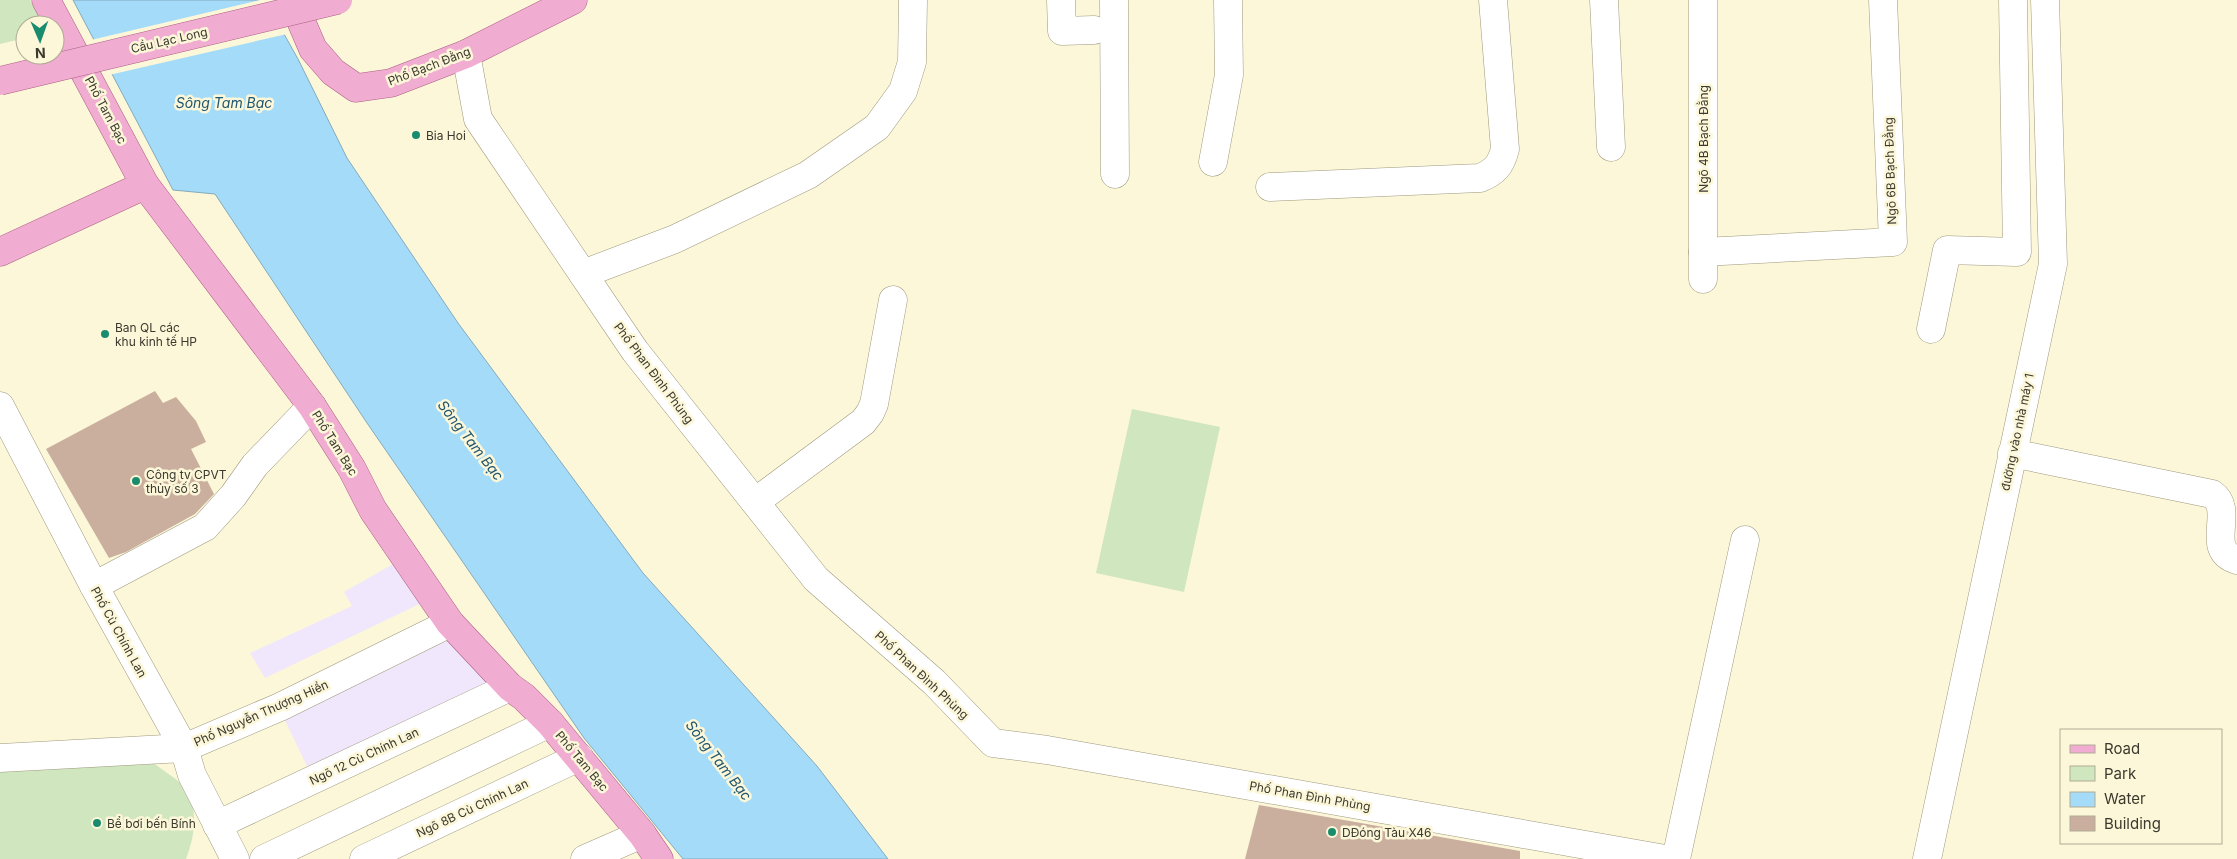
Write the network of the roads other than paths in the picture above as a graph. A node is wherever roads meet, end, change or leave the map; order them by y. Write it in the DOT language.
graph roads {
  1 [pos="46,0"];
  2 [pos="292,0"];
  3 [pos="338,0"];
  4 [pos="574,0"];
  5 [pos="913,0"];
  6 [pos="1061,0"];
  7 [pos="1114,0"];
  8 [pos="1228,0"];
  9 [pos="1494,0"];
  10 [pos="1604,0"];
  11 [pos="1703,0"];
  12 [pos="1883,0"];
  13 [pos="2013,0"];
  14 [pos="2046,0"];
  15 [pos="1094,30"];
  16 [pos="466,54"];
  17 [pos="0,81"];
  18 [pos="1611,147"];
  19 [pos="1213,162"];
  20 [pos="1115,174"];
  21 [pos="145,184"];
  22 [pos="1270,187"];
  23 [pos="0,252"];
  24 [pos="1703,252"];
  25 [pos="583,274"];
  26 [pos="1703,279"];
  27 [pos="892,300"];
  28 [pos="1932,328"];
  29 [pos="0,406"];
  30 [pos="312,406"];
  31 [pos="2012,453"];
  32 [pos="755,502"];
  33 [pos="1745,540"];
  34 [pos="2237,560"];
  35 [pos="94,586"];
  36 [pos="450,623"];
  37 [pos="510,687"];
  38 [pos="550,723"];
  39 [pos="184,748"];
  40 [pos="579,757"];
  41 [pos="0,758"];
  42 [pos="217,824"];
  43 [pos="642,834"];
  44 [pos="235,859"];
  45 [pos="264,859"];
  46 [pos="364,859"];
  47 [pos="585,859"];
  48 [pos="660,859"];
  49 [pos="1665,859"];
  50 [pos="1676,859"];
  51 [pos="1927,859"];
  1 -- 21 [label="main road, Phố Tam Bạc"];
  2 -- 16 [label="main road, Phố Bạch Đằng"];
  3 -- 17 [label="main road, Cầu Lạc Long, bridge"];
  4 -- 16 [label="main road, Phố Bạch Đằng"];
  5 -- 25 [label="street"];
  6 -- 15 [label="street"];
  7 -- 20 [label="street"];
  8 -- 19 [label="street"];
  9 -- 22 [label="street"];
  10 -- 18 [label="street"];
  11 -- 24 [label="street, Ngõ 4B Bạch Đằng"];
  12 -- 24 [label="street, Ngõ 6B Bạch Đằng"];
  13 -- 28 [label="street"];
  14 -- 31 [label="street, đường vào nhà máy 1"];
  16 -- 25 [label="street, Phố Phan Đình Phùng"];
  21 -- 23 [label="main road"];
  21 -- 30 [label="main road, Phố Tam Bạc"];
  24 -- 26 [label="street, Ngõ 4B Bạch Đằng"];
  25 -- 32 [label="street, Phố Phan Đình Phùng"];
  27 -- 32 [label="street"];
  29 -- 35 [label="street, Phố Cù Chính Lan"];
  30 -- 35 [label="street"];
  30 -- 36 [label="main road, Phố Tam Bạc"];
  31 -- 34 [label="street"];
  31 -- 51 [label="street, đường vào nhà máy 1"];
  32 -- 49 [label="street, Phố Phan Đình Phùng"];
  33 -- 50 [label="street"];
  35 -- 39 [label="street, Phố Cù Chính Lan"];
  36 -- 37 [label="main road, Phố Tam Bạc"];
  36 -- 39 [label="street, Phố Nguyễn Thượng Hiền"];
  37 -- 38 [label="main road, Phố Tam Bạc"];
  37 -- 42 [label="street, Ngõ 12 Cù Chính Lan"];
  38 -- 40 [label="main road, Phố Tam Bạc"];
  38 -- 45 [label="street"];
  39 -- 41 [label="street, Phố Nguyễn Thượng Hiền"];
  39 -- 42 [label="street, Phố Cù Chính Lan"];
  40 -- 43 [label="main road, Phố Tam Bạc"];
  40 -- 46 [label="street, Ngõ 8B Cù Chính Lan"];
  42 -- 44 [label="street, Phố Cù Chính Lan"];
  43 -- 47 [label="street"];
  43 -- 48 [label="main road, Phố Tam Bạc"];
}
